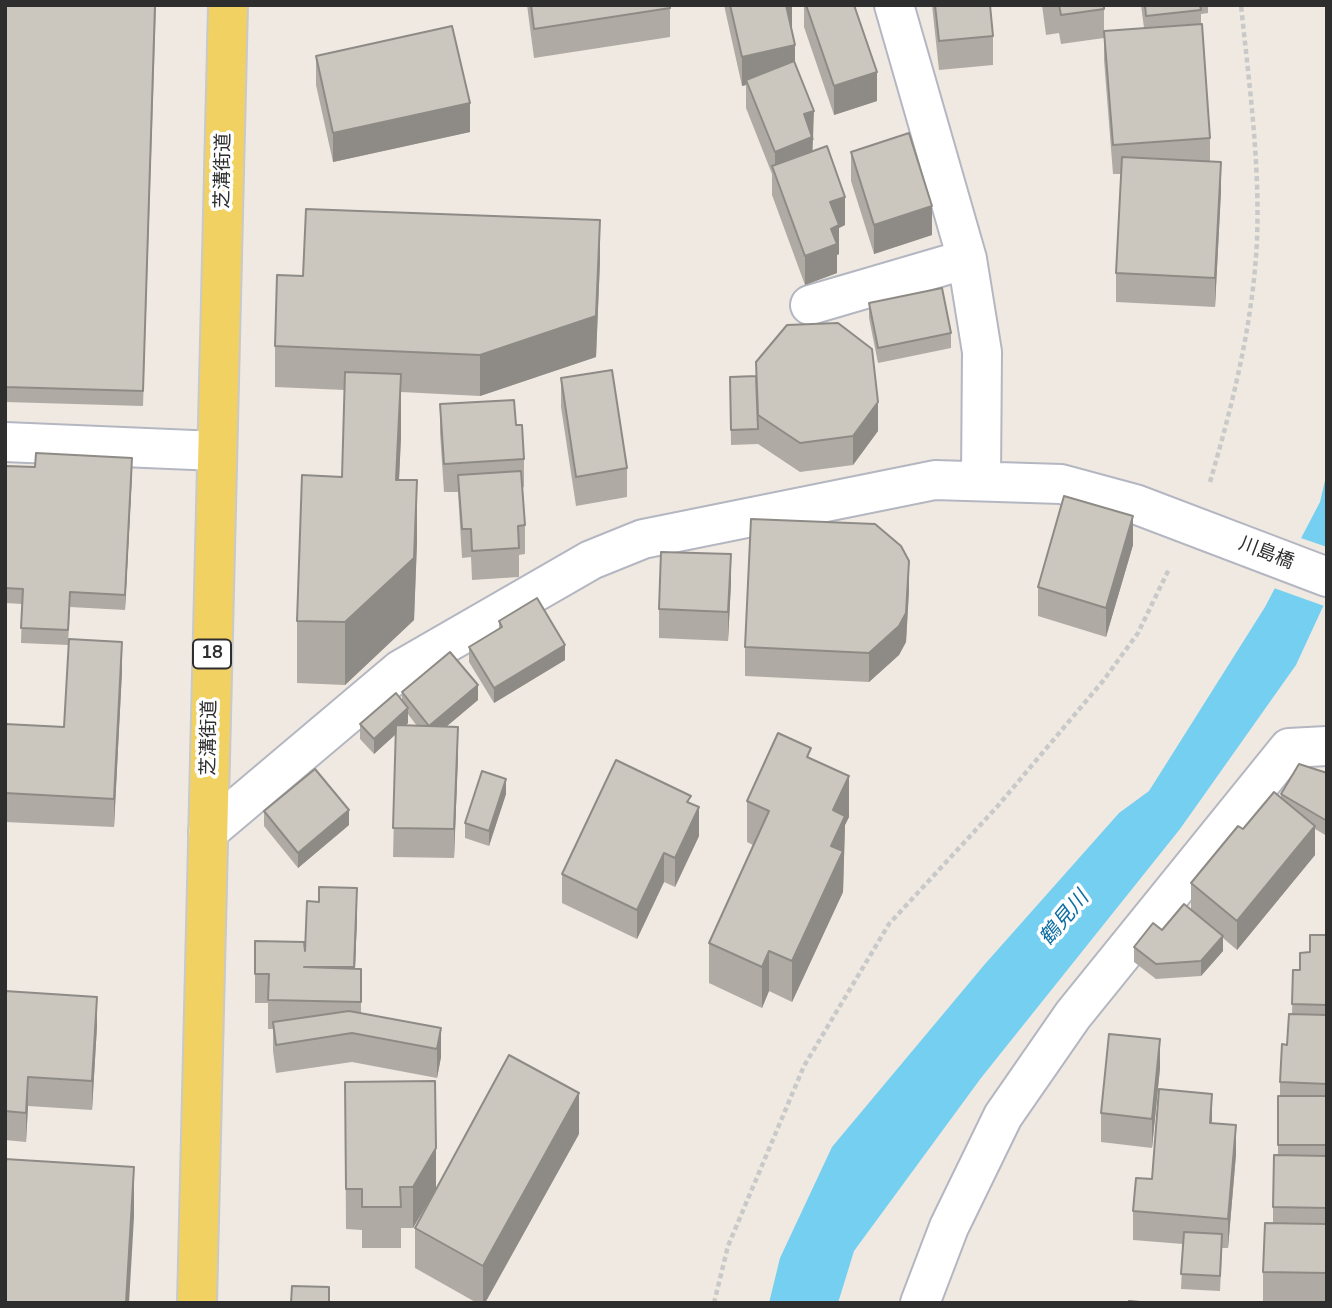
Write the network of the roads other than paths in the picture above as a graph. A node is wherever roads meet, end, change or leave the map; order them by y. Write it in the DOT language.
graph roads {
  1 [pos="228,5"];
  2 [pos="894,5"];
  3 [pos="967,259"];
  4 [pos="810,305"];
  5 [pos="5,442"];
  6 [pos="217,451"];
  7 [pos="981,479"];
  8 [pos="1327,578"];
  9 [pos="1327,746"];
  10 [pos="208,832"];
  11 [pos="197,1303"];
  12 [pos="920,1303"];
  1 -- 6 [label="main road, 芝溝街道 / 18"];
  2 -- 3 [label="street"];
  3 -- 4 [label="street"];
  3 -- 7 [label="street"];
  5 -- 6 [label="street"];
  6 -- 10 [label="main road, 芝溝街道 / 18"];
  7 -- 8 [label="street, 川島橋"];
  7 -- 10 [label="street, 川島橋"];
  9 -- 12 [label="street"];
  10 -- 11 [label="main road, 芝溝街道 / 18"];
}
